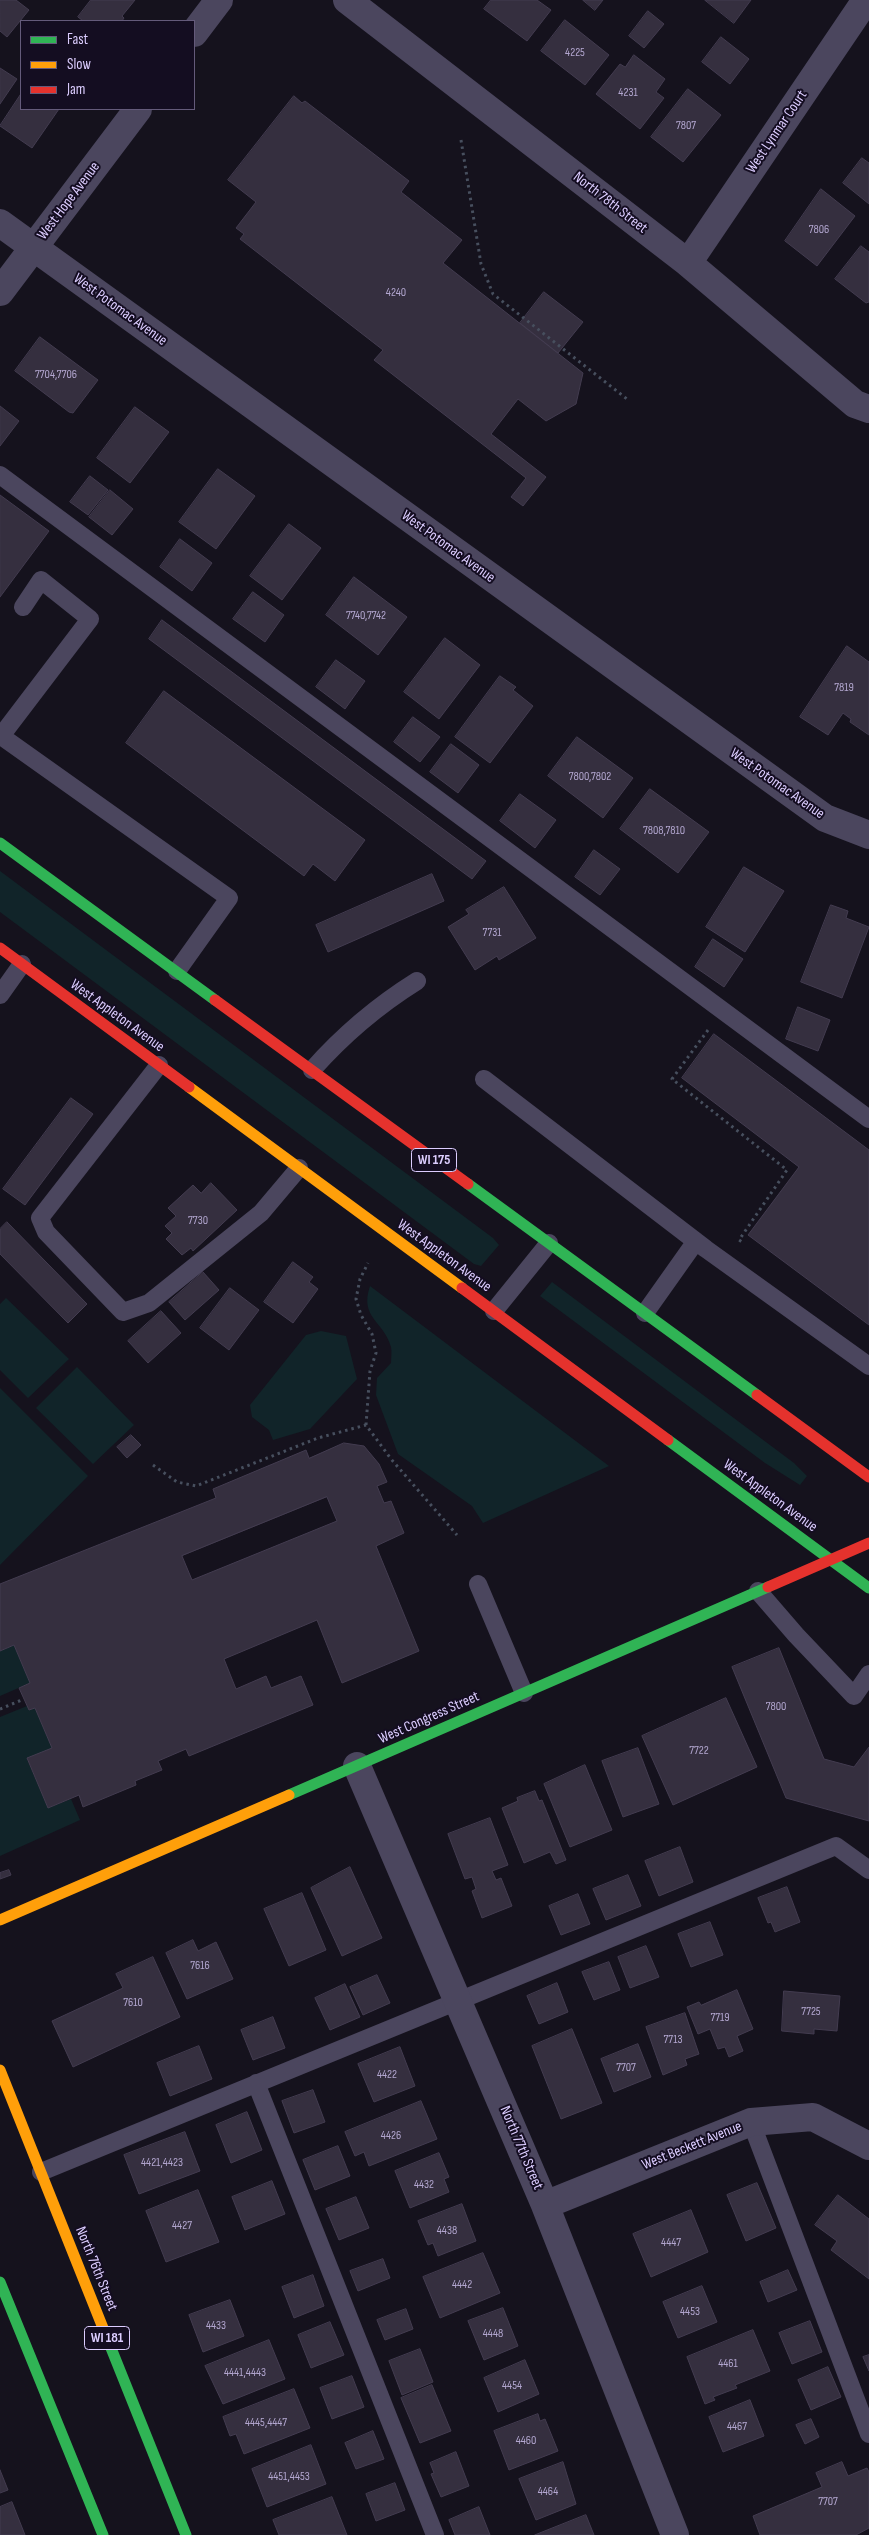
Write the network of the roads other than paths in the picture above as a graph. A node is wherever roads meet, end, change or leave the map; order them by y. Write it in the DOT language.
graph roads {
  1 [pos="219,0"];
  2 [pos="347,0"];
  3 [pos="866,0"];
  4 [pos="195,32"];
  5 [pos="137,110"];
  6 [pos="0,223"];
  7 [pos="34,249"];
  8 [pos="688,263"];
  9 [pos="0,292"];
  10 [pos="869,409"];
  11 [pos="0,475"];
  12 [pos="22,606"];
  13 [pos="1,736"];
  14 [pos="869,835"];
  15 [pos="0,842"];
  16 [pos="0,948"];
  17 [pos="22,964"];
  18 [pos="177,971"];
  19 [pos="417,981"];
  20 [pos="0,995"];
  21 [pos="159,1065"];
  22 [pos="312,1070"];
  23 [pos="484,1078"];
  24 [pos="869,1119"];
  25 [pos="299,1168"];
  26 [pos="696,1241"];
  27 [pos="549,1244"];
  28 [pos="494,1311"];
  29 [pos="645,1313"];
  30 [pos="869,1366"];
  31 [pos="869,1477"];
  32 [pos="869,1543"];
  33 [pos="831,1559"];
  34 [pos="478,1584"];
  35 [pos="869,1588"];
  36 [pos="758,1590"];
  37 [pos="869,1674"];
  38 [pos="524,1693"];
  39 [pos="357,1766"];
  40 [pos="869,1870"];
  41 [pos="0,1920"];
  42 [pos="457,2000"];
  43 [pos="0,2070"];
  44 [pos="256,2083"];
  45 [pos="750,2122"];
  46 [pos="869,2146"];
  47 [pos="41,2172"];
  48 [pos="545,2205"];
  49 [pos="0,2282"];
  50 [pos="869,2434"];
  51 [pos="103,2535"];
  52 [pos="186,2535"];
  53 [pos="435,2535"];
  54 [pos="675,2535"];
  1 -- 4 [label="street"];
  2 -- 8 [label="street, North 78th Street"];
  3 -- 8 [label="street, West Lynmar Court"];
  5 -- 7 [label="street, West Hope Avenue"];
  6 -- 7 [label="street"];
  7 -- 9 [label="street, West Hope Avenue"];
  7 -- 14 [label="street, West Potomac Avenue"];
  8 -- 10 [label="street, North 78th Street"];
  11 -- 24 [label="lane"];
  12 -- 13 [label="lane"];
  13 -- 18 [label="lane"];
  15 -- 18 [label="main road, WI 175"];
  16 -- 17 [label="main road, West Appleton Avenue"];
  17 -- 20 [label="lane"];
  17 -- 21 [label="main road, West Appleton Avenue"];
  18 -- 22 [label="main road, WI 175"];
  19 -- 22 [label="lane"];
  21 -- 25 [label="main road, West Appleton Avenue"];
  21 -- 25 [label="lane"];
  22 -- 27 [label="main road, WI 175"];
  23 -- 26 [label="lane"];
  25 -- 28 [label="main road, West Appleton Avenue"];
  26 -- 29 [label="lane"];
  26 -- 30 [label="lane"];
  27 -- 28 [label="lane"];
  27 -- 29 [label="main road, WI 175"];
  28 -- 33 [label="main road, West Appleton Avenue"];
  29 -- 31 [label="main road, WI 175"];
  32 -- 33 [label="main road, West Congress Street"];
  33 -- 35 [label="main road, West Appleton Avenue"];
  33 -- 36 [label="main road, West Congress Street"];
  34 -- 38 [label="lane"];
  36 -- 37 [label="lane"];
  36 -- 38 [label="main road, West Congress Street"];
  38 -- 39 [label="main road, West Congress Street"];
  39 -- 41 [label="main road, West Congress Street"];
  39 -- 42 [label="street, North 77th Street"];
  40 -- 42 [label="lane"];
  42 -- 44 [label="lane"];
  42 -- 48 [label="street, North 77th Street"];
  43 -- 47 [label="main road, North 76th Street / WI 181"];
  44 -- 47 [label="lane"];
  44 -- 53 [label="lane"];
  45 -- 46 [label="street, West Beckett Avenue"];
  45 -- 48 [label="street, West Beckett Avenue"];
  45 -- 50 [label="lane"];
  47 -- 52 [label="main road, North 76th Street / WI 181"];
  48 -- 54 [label="street, North 77th Street"];
  49 -- 51 [label="main road"];
}
